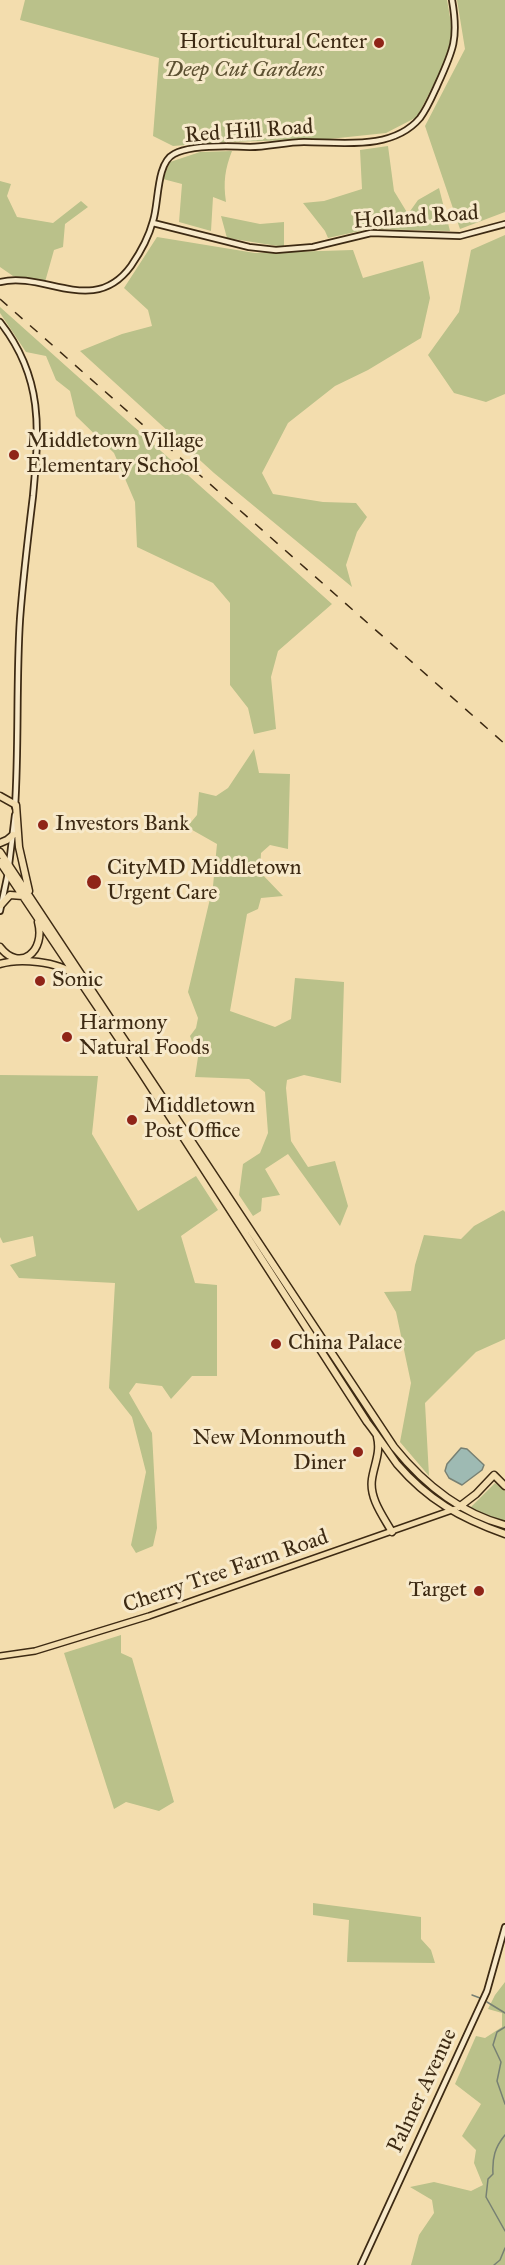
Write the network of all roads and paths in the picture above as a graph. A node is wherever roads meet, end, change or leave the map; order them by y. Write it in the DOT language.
graph roads {
  1 [pos="452,0"];
  2 [pos="153,223"];
  3 [pos="505,224"];
  4 [pos="0,282"];
  5 [pos="0,322"];
  6 [pos="0,796"];
  7 [pos="15,806"];
  8 [pos="13,835"];
  9 [pos="0,843"];
  10 [pos="0,852"];
  11 [pos="0,862"];
  12 [pos="9,864"];
  13 [pos="8,873"];
  14 [pos="27,896"];
  15 [pos="1,908"];
  16 [pos="36,915"];
  17 [pos="0,947"];
  18 [pos="0,964"];
  19 [pos="80,981"];
  20 [pos="376,1434"];
  21 [pos="505,1486"];
  22 [pos="459,1507"];
  23 [pos="450,1511"];
  24 [pos="505,1526"];
  25 [pos="392,1532"];
  26 [pos="505,1533"];
  27 [pos="0,1656"];
  28 [pos="505,1927"];
  29 [pos="361,2265"];
  1 -- 2 [label="street, Red Hill Road"];
  2 -- 3 [label="street, Holland Road"];
  2 -- 4 [label="street, Red Hill Road"];
  5 -- 7 [label="street"];
  6 -- 7 [label="highway"];
  7 -- 8 [label="street"];
  7 -- 14 [label="highway"];
  8 -- 9 [label="highway"];
  8 -- 12 [label="street"];
  10 -- 12 [label="highway"];
  11 -- 13 [label="highway"];
  12 -- 13 [label="street"];
  12 -- 14 [label="highway"];
  13 -- 14 [label="highway"];
  13 -- 15 [label="street"];
  14 -- 15 [label="highway"];
  14 -- 16 [label="highway"];
  14 -- 22 [label="highway"];
  16 -- 17 [label="highway"];
  16 -- 19 [label="highway"];
  18 -- 19 [label="highway"];
  19 -- 20 [label="highway"];
  20 -- 23 [label="highway"];
  20 -- 25 [label="highway"];
  21 -- 22 [label="highway"];
  22 -- 23 [label="main road, Cherry Tree Farm Road"];
  22 -- 24 [label="highway"];
  23 -- 25 [label="main road, Cherry Tree Farm Road"];
  23 -- 26 [label="highway"];
  25 -- 27 [label="main road, Cherry Tree Farm Road"];
  28 -- 29 [label="street, Palmer Avenue"];
}
